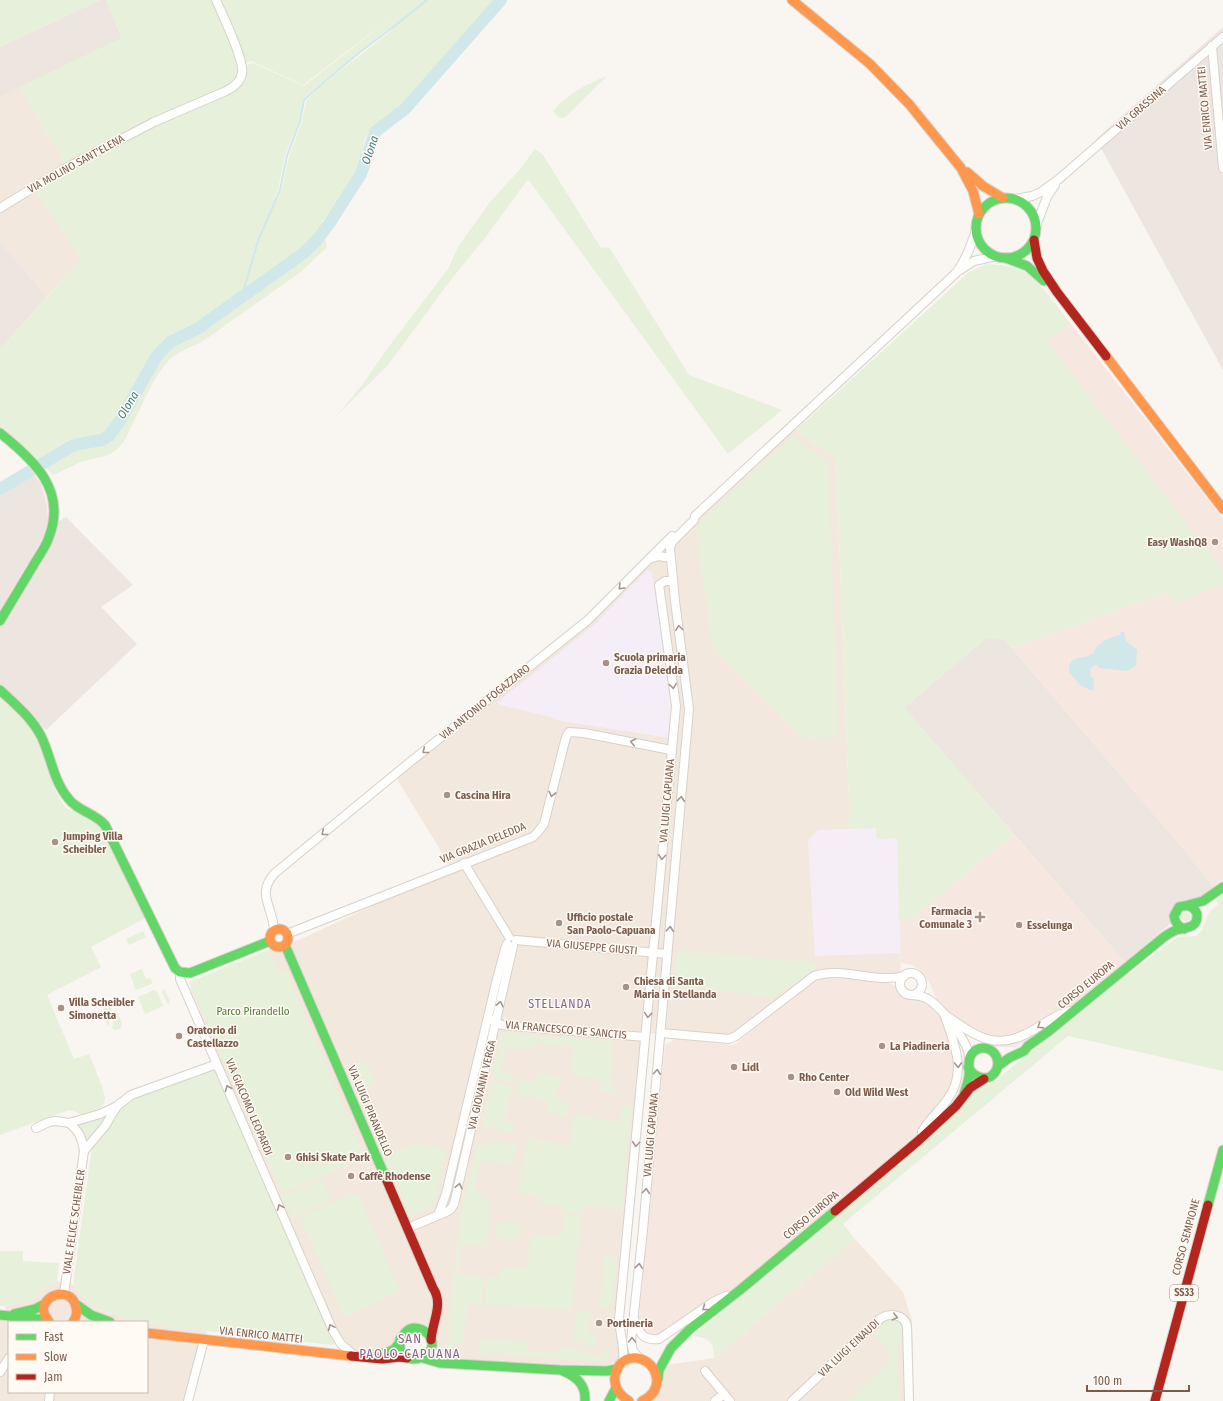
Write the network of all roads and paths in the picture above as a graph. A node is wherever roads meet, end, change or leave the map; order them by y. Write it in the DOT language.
graph roads {
  1 [pos="216,0"];
  2 [pos="792,0"];
  3 [pos="1223,37"];
  4 [pos="1212,46"];
  5 [pos="961,168"];
  6 [pos="1223,168"];
  7 [pos="1059,179"];
  8 [pos="1003,198"];
  9 [pos="1015,199"];
  10 [pos="0,208"];
  11 [pos="980,214"];
  12 [pos="1036,226"];
  13 [pos="976,230"];
  14 [pos="1034,240"];
  15 [pos="996,256"];
  16 [pos="1006,258"];
  17 [pos="956,273"];
  18 [pos="1057,292"];
  19 [pos="0,433"];
  20 [pos="1223,509"];
  21 [pos="695,516"];
  22 [pos="670,558"];
  23 [pos="648,559"];
  24 [pos="673,581"];
  25 [pos="0,620"];
  26 [pos="0,690"];
  27 [pos="671,750"];
  28 [pos="464,864"];
  29 [pos="1223,887"];
  30 [pos="1211,897"];
  31 [pos="1188,905"];
  32 [pos="1174,916"];
  33 [pos="1197,921"];
  34 [pos="1184,929"];
  35 [pos="274,930"];
  36 [pos="287,934"];
  37 [pos="270,941"];
  38 [pos="1158,941"];
  39 [pos="511,942"];
  40 [pos="285,945"];
  41 [pos="654,952"];
  42 [pos="667,954"];
  43 [pos="180,972"];
  44 [pos="904,976"];
  45 [pos="880,979"];
  46 [pos="920,979"];
  47 [pos="903,991"];
  48 [pos="913,995"];
  49 [pos="933,1002"];
  50 [pos="1075,1010"];
  51 [pos="944,1014"];
  52 [pos="492,1020"];
  53 [pos="660,1034"];
  54 [pos="959,1034"];
  55 [pos="646,1035"];
  56 [pos="1028,1046"];
  57 [pos="988,1050"];
  58 [pos="968,1063"];
  59 [pos="217,1064"];
  60 [pos="998,1066"];
  61 [pos="984,1079"];
  62 [pos="963,1096"];
  63 [pos="117,1106"];
  64 [pos="68,1123"];
  65 [pos="36,1128"];
  66 [pos="918,1141"];
  67 [pos="1223,1150"];
  68 [pos="84,1151"];
  69 [pos="408,1228"];
  70 [pos="628,1233"];
  71 [pos="642,1235"];
  72 [pos="637,1284"];
  73 [pos="623,1286"];
  74 [pos="433,1288"];
  75 [pos="740,1290"];
  76 [pos="64,1294"];
  77 [pos="45,1304"];
  78 [pos="77,1305"];
  79 [pos="1,1316"];
  80 [pos="634,1319"];
  81 [pos="22,1320"];
  82 [pos="45,1321"];
  83 [pos="47,1321"];
  84 [pos="74,1321"];
  85 [pos="108,1321"];
  86 [pos="418,1328"];
  87 [pos="148,1334"];
  88 [pos="400,1339"];
  89 [pos="204,1340"];
  90 [pos="431,1342"];
  91 [pos="671,1348"];
  92 [pos="356,1356"];
  93 [pos="372,1357"];
  94 [pos="408,1358"];
  95 [pos="423,1358"];
  96 [pos="8,1360"];
  97 [pos="644,1360"];
  98 [pos="452,1363"];
  99 [pos="620,1366"];
  100 [pos="560,1370"];
  101 [pos="590,1371"];
  102 [pos="705,1371"];
  103 [pos="0,1372"];
  104 [pos="658,1379"];
  105 [pos="615,1386"];
  106 [pos="724,1394"];
  107 [pos="649,1400"];
  108 [pos="188,1401"];
  109 [pos="585,1401"];
  110 [pos="609,1401"];
  111 [pos="629,1401"];
  112 [pos="715,1401"];
  113 [pos="730,1401"];
  114 [pos="792,1401"];
  115 [pos="909,1401"];
  116 [pos="1155,1401"];
  1 -- 10 [label="street, VIA MOLINO SANT'ELENA"];
  2 -- 5 [label="main road"];
  3 -- 4 [label="street, VIA GRASSINA"];
  4 -- 6 [label="street, VIA ENRICO MATTEI"];
  4 -- 7 [label="street, VIA GRASSINA"];
  5 -- 8 [label="main road"];
  5 -- 11 [label="main road"];
  7 -- 9 [label="street, VIA GRASSINA"];
  7 -- 12 [label="street, VIA GRASSINA"];
  8 -- 9 [label="main road"];
  8 -- 11 [label="main road"];
  9 -- 12 [label="main road"];
  11 -- 13 [label="main road"];
  12 -- 14 [label="main road"];
  13 -- 15 [label="main road"];
  13 -- 17 [label="street"];
  14 -- 16 [label="main road"];
  14 -- 18 [label="main road"];
  15 -- 16 [label="main road"];
  15 -- 17 [label="street"];
  16 -- 18 [label="main road"];
  17 -- 21 [label="street"];
  18 -- 20 [label="main road"];
  19 -- 25 [label="main road"];
  21 -- 22 [label="street"];
  21 -- 23 [label="street, VIA ANTONIO FOGAZZARO"];
  22 -- 23 [label="street"];
  22 -- 24 [label="street, VIA LUIGI CAPUANA"];
  23 -- 35 [label="street, VIA ANTONIO FOGAZZARO, one-way"];
  24 -- 27 [label="street, VIA LUIGI CAPUANA, one-way"];
  42 -- 24 [label="street, VIA LUIGI CAPUANA, one-way"];
  26 -- 43 [label="main road, VIA GIACOMO LEOPARDI"];
  27 -- 28 [label="street, VIA GRAZIA DELEDDA, one-way"];
  27 -- 41 [label="street, VIA LUIGI CAPUANA, one-way"];
  28 -- 36 [label="street, VIA GRAZIA DELEDDA"];
  28 -- 39 [label="street"];
  29 -- 30 [label="main road"];
  30 -- 31 [label="main road"];
  30 -- 33 [label="main road"];
  31 -- 32 [label="main road"];
  31 -- 33 [label="main road"];
  32 -- 34 [label="main road"];
  32 -- 38 [label="main road, CORSO EUROPA"];
  33 -- 34 [label="main road"];
  34 -- 38 [label="main road, CORSO EUROPA"];
  35 -- 36 [label="main road"];
  35 -- 37 [label="main road"];
  36 -- 40 [label="main road"];
  37 -- 40 [label="main road"];
  37 -- 43 [label="main road"];
  38 -- 50 [label="main road, CORSO EUROPA"];
  39 -- 41 [label="street, VIA GIUSEPPE GIUSTI"];
  39 -- 52 [label="street, VIA GIOVANNI VERGA"];
  40 -- 69 [label="main road, VIA LUIGI PIRANDELLO"];
  41 -- 42 [label="street, VIA GIUSEPPE GIUSTI"];
  41 -- 55 [label="street, VIA LUIGI CAPUANA, one-way"];
  42 -- 53 [label="street, VIA LUIGI CAPUANA"];
  43 -- 59 [label="street, VIA GIACOMO LEOPARDI"];
  44 -- 45 [label="street"];
  44 -- 46 [label="street"];
  44 -- 47 [label="street"];
  45 -- 47 [label="street"];
  45 -- 53 [label="street"];
  46 -- 48 [label="street"];
  46 -- 49 [label="street"];
  47 -- 48 [label="street"];
  48 -- 49 [label="street"];
  49 -- 51 [label="street"];
  50 -- 51 [label="street, one-way"];
  50 -- 56 [label="main road, CORSO EUROPA"];
  51 -- 54 [label="street"];
  51 -- 66 [label="street, one-way"];
  52 -- 55 [label="street, VIA FRANCESCO DE SANCTIS"];
  52 -- 69 [label="street, VIA GIOVANNI VERGA"];
  53 -- 55 [label="street"];
  71 -- 53 [label="street, VIA LUIGI CAPUANA, one-way"];
  54 -- 57 [label="street"];
  54 -- 58 [label="street"];
  55 -- 70 [label="street, VIA LUIGI CAPUANA, one-way"];
  56 -- 57 [label="main road, CORSO EUROPA"];
  56 -- 60 [label="main road, CORSO EUROPA"];
  57 -- 58 [label="main road"];
  57 -- 60 [label="main road"];
  58 -- 61 [label="main road"];
  58 -- 62 [label="main road, CORSO EUROPA"];
  59 -- 63 [label="street"];
  92 -- 59 [label="street, VIA GIACOMO LEOPARDI, one-way"];
  60 -- 61 [label="main road"];
  61 -- 62 [label="main road, CORSO EUROPA"];
  62 -- 66 [label="main road, CORSO EUROPA"];
  63 -- 64 [label="street"];
  63 -- 68 [label="street"];
  64 -- 65 [label="street"];
  64 -- 68 [label="street, VIALE FELICE SCHEIBLER"];
  66 -- 75 [label="main road, CORSO EUROPA"];
  67 -- 116 [label="main road, CORSO SEMPIONE / SS33"];
  68 -- 76 [label="street, VIALE FELICE SCHEIBLER"];
  69 -- 74 [label="main road, VIA LUIGI PIRANDELLO"];
  70 -- 71 [label="street"];
  70 -- 73 [label="street, VIA LUIGI CAPUANA"];
  72 -- 71 [label="street, VIA LUIGI CAPUANA, one-way"];
  72 -- 73 [label="street"];
  72 -- 80 [label="street, VIA LUIGI CAPUANA"];
  73 -- 99 [label="street, VIA LUIGI CAPUANA"];
  74 -- 86 [label="main road"];
  74 -- 90 [label="main road, VIA LUIGI PIRANDELLO"];
  75 -- 80 [label="street, one-way"];
  75 -- 91 [label="main road, CORSO EUROPA"];
  76 -- 77 [label="main road"];
  76 -- 78 [label="main road"];
  77 -- 79 [label="main road"];
  77 -- 83 [label="main road"];
  78 -- 84 [label="main road"];
  78 -- 85 [label="main road"];
  79 -- 81 [label="main road"];
  97 -- 80 [label="street, VIA LUIGI CAPUANA, one-way"];
  81 -- 82 [label="main road"];
  86 -- 88 [label="main road"];
  86 -- 90 [label="main road"];
  87 -- 89 [label="main road, VIA ENRICO MATTEI"];
  88 -- 93 [label="main road, VIA ENRICO MATTEI"];
  88 -- 94 [label="main road"];
  89 -- 92 [label="main road, VIA ENRICO MATTEI"];
  89 -- 108 [label="street"];
  90 -- 95 [label="main road"];
  90 -- 98 [label="main road"];
  91 -- 97 [label="main road, CORSO EUROPA"];
  91 -- 104 [label="main road, CORSO EUROPA"];
  92 -- 93 [label="main road, VIA ENRICO MATTEI"];
  93 -- 94 [label="main road, VIA ENRICO MATTEI"];
  94 -- 95 [label="main road"];
  95 -- 98 [label="main road"];
  96 -- 103 [label="street"];
  97 -- 99 [label="main road, CORSO EUROPA"];
  97 -- 104 [label="main road"];
  98 -- 100 [label="main road"];
  99 -- 101 [label="main road"];
  99 -- 105 [label="main road"];
  100 -- 101 [label="main road"];
  100 -- 109 [label="main road"];
  101 -- 105 [label="main road"];
  102 -- 106 [label="street"];
  104 -- 107 [label="main road, CORSO EUROPA"];
  105 -- 110 [label="main road"];
  105 -- 111 [label="main road"];
  106 -- 112 [label="street"];
  106 -- 113 [label="street"];
  114 -- 115 [label="street, VIA LUIGI EINAUDI, one-way"];
}
